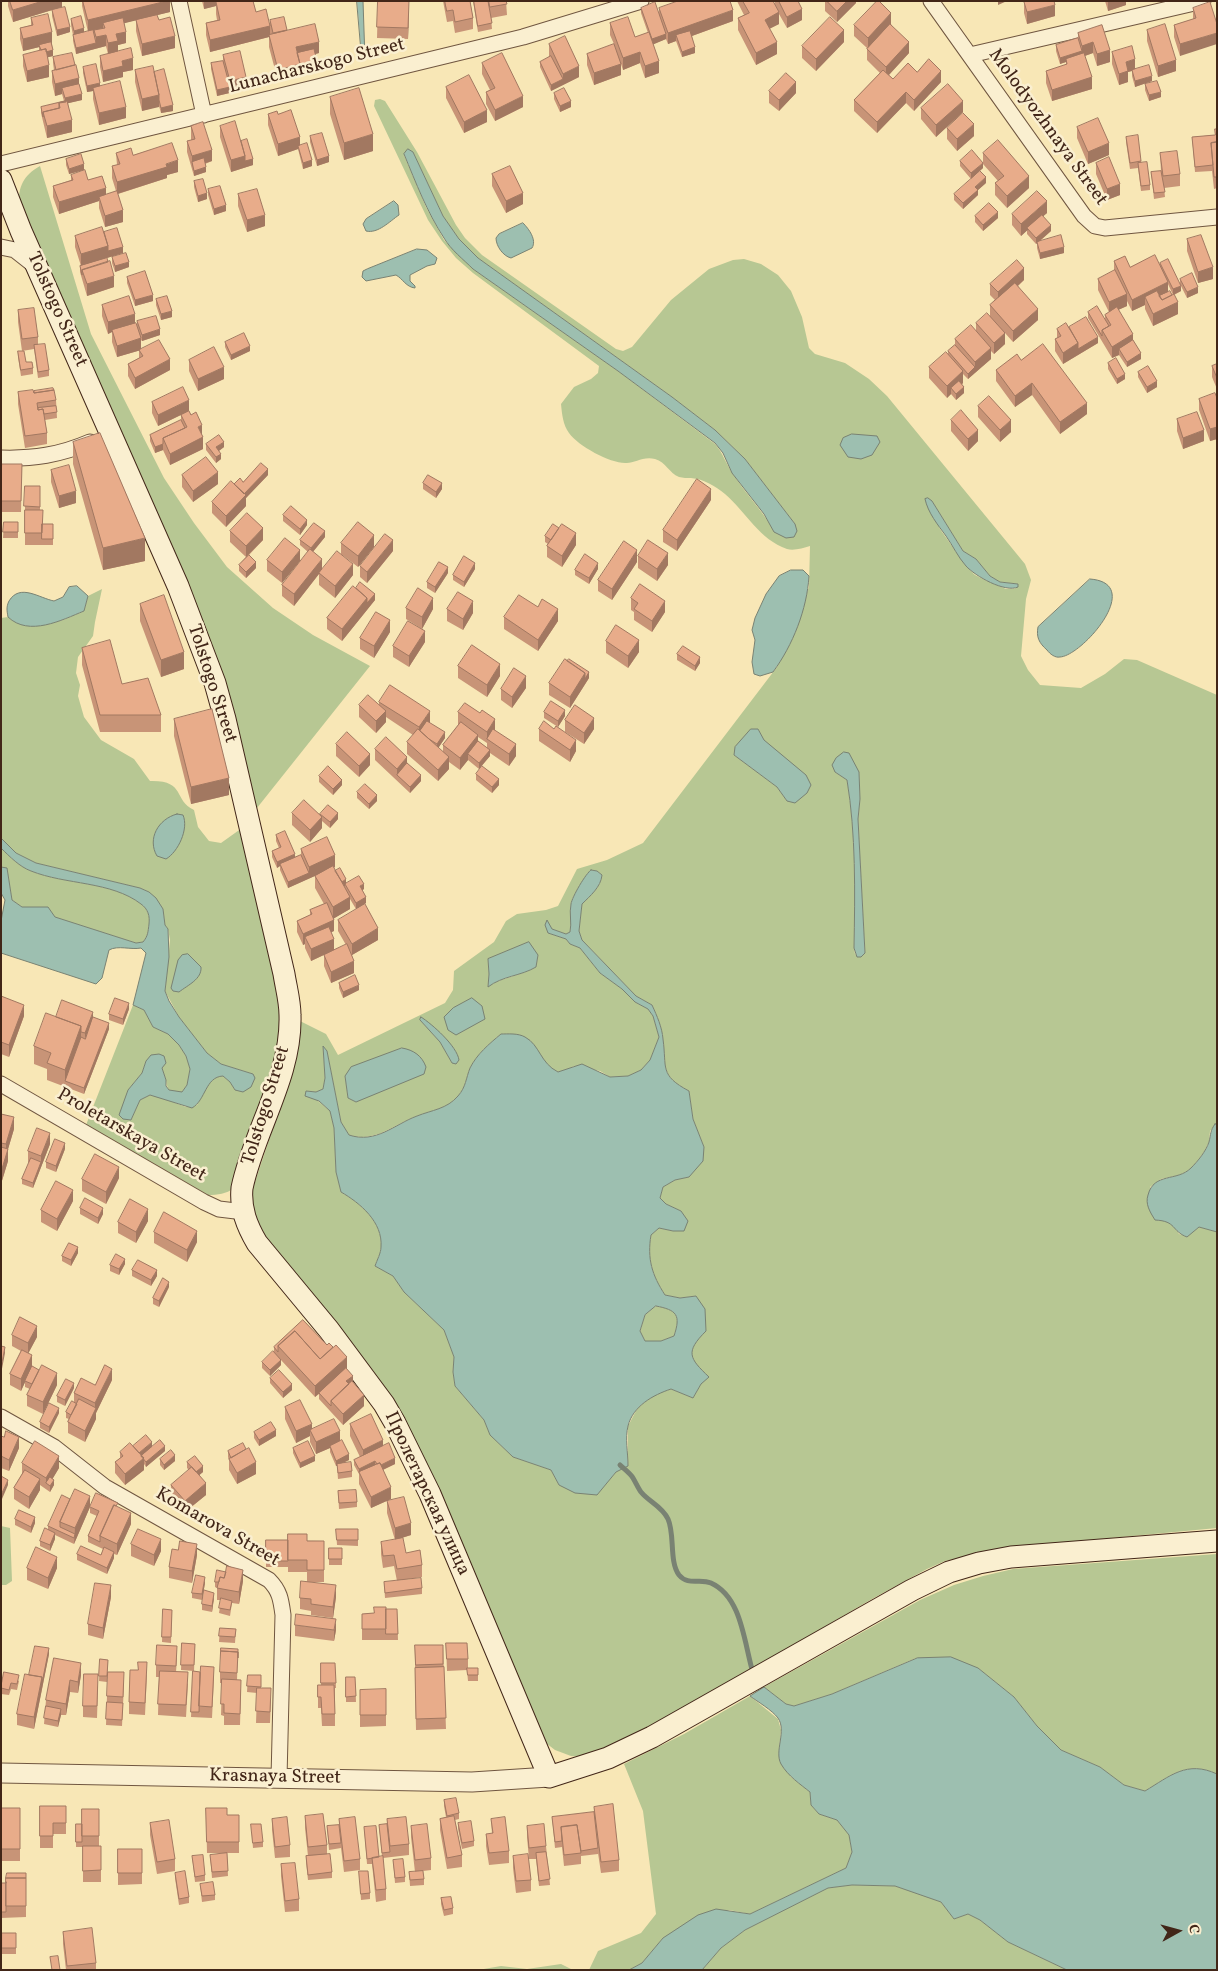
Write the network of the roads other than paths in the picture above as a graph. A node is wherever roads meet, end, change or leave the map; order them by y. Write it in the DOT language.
graph roads {
  1 [pos="179,1"];
  2 [pos="641,1"];
  3 [pos="931,1"];
  4 [pos="1203,1"];
  5 [pos="970,56"];
  6 [pos="204,115"];
  7 [pos="1,164"];
  8 [pos="3,186"];
  9 [pos="1,216"];
  10 [pos="1217,217"];
  11 [pos="1,247"];
  12 [pos="37,267"];
  13 [pos="110,433"];
  14 [pos="1,458"];
  15 [pos="1,1084"];
  16 [pos="244,1212"];
  17 [pos="1,1417"];
  18 [pos="1217,1542"];
  19 [pos="1,1773"];
  20 [pos="549,1777"];
  21 [pos="279,1778"];
  1 -- 6 [label="street"];
  2 -- 6 [label="street, Lunacharskogo Street"];
  3 -- 5 [label="street, Molodyozhnaya Street"];
  4 -- 5 [label="street"];
  5 -- 10 [label="street, Molodyozhnaya Street"];
  6 -- 7 [label="street, Lunacharskogo Street"];
  8 -- 9 [label="street"];
  8 -- 12 [label="main road, Tolstogo Street"];
  11 -- 12 [label="street"];
  12 -- 13 [label="main road, Tolstogo Street"];
  13 -- 14 [label="street"];
  13 -- 16 [label="main road, Tolstogo Street"];
  15 -- 16 [label="street, Proletarskaya Street"];
  16 -- 20 [label="main road, Пролетарская улица"];
  17 -- 21 [label="street, Komarova Street"];
  18 -- 20 [label="main road"];
  19 -- 21 [label="street, Krasnaya Street"];
  20 -- 21 [label="street, Krasnaya Street"];
}
